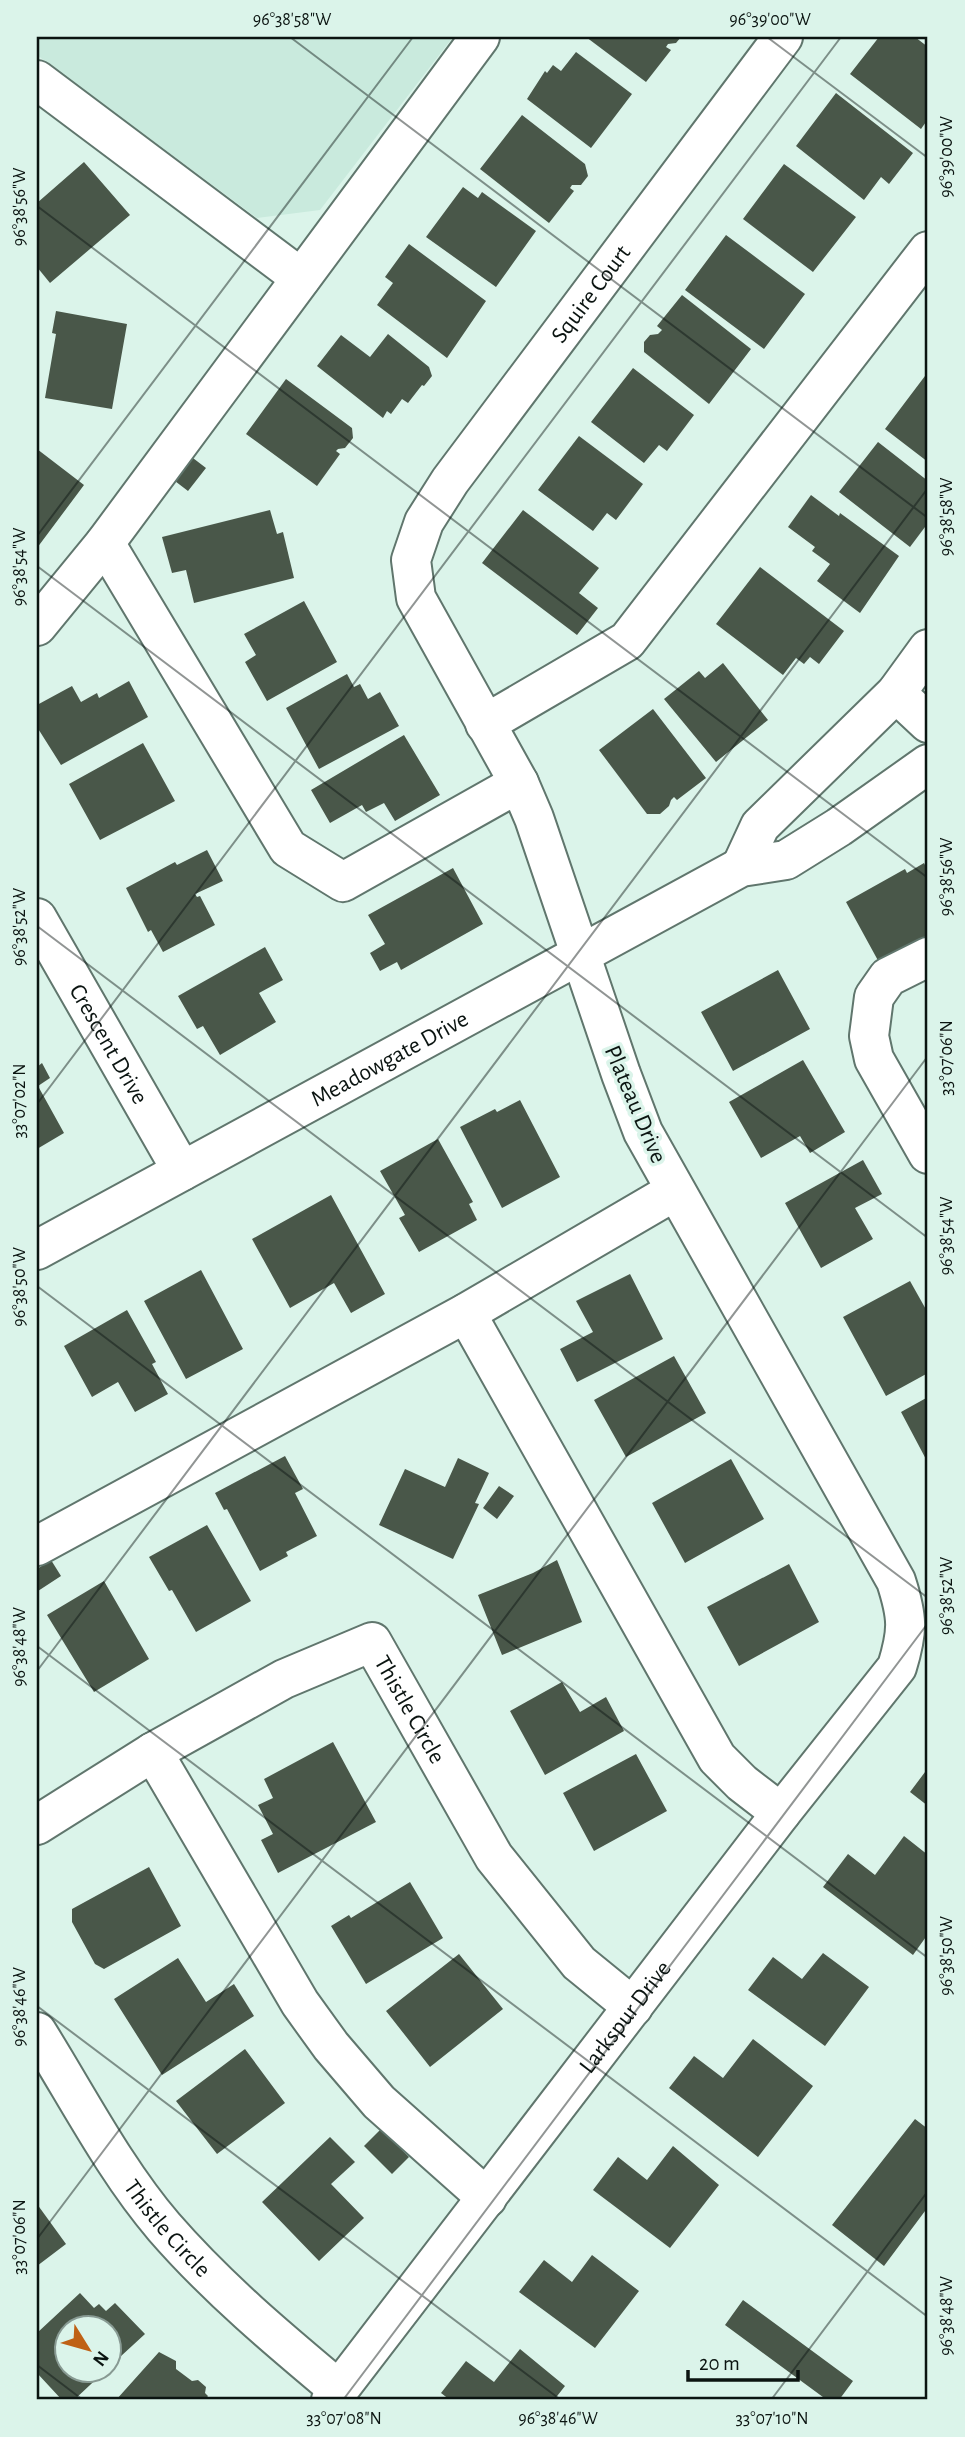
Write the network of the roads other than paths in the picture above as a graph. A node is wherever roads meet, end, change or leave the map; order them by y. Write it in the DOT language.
graph roads {
  1 [pos="480,37"];
  2 [pos="783,37"];
  3 [pos="37,80"];
  4 [pos="928,251"];
  5 [pos="301,278"];
  6 [pos="105,543"];
  7 [pos="411,559"];
  8 [pos="37,626"];
  9 [pos="928,649"];
  10 [pos="896,693"];
  11 [pos="928,723"];
  12 [pos="485,724"];
  13 [pos="928,764"];
  14 [pos="519,783"];
  15 [pos="741,867"];
  16 [pos="37,918"];
  17 [pos="580,957"];
  18 [pos="928,957"];
  19 [pos="49,969"];
  20 [pos="928,1154"];
  21 [pos="182,1171"];
  22 [pos="675,1191"];
  23 [pos="37,1250"];
  24 [pos="466,1312"];
  25 [pos="37,1546"];
  26 [pos="906,1628"];
  27 [pos="153,1752"];
  28 [pos="781,1813"];
  29 [pos="37,1825"];
  30 [pos="633,2007"];
  31 [pos="37,2032"];
  32 [pos="487,2198"];
  33 [pos="335,2395"];
  1 -- 5 [label="street"];
  2 -- 7 [label="street, Squire Court"];
  3 -- 5 [label="street"];
  4 -- 12 [label="street"];
  5 -- 6 [label="street"];
  6 -- 8 [label="street"];
  6 -- 14 [label="street"];
  7 -- 12 [label="street, Plateau Drive"];
  9 -- 10 [label="street"];
  10 -- 11 [label="street"];
  10 -- 15 [label="street"];
  12 -- 14 [label="street, Plateau Drive"];
  13 -- 15 [label="street, Meadowgate Drive"];
  14 -- 17 [label="street, Plateau Drive"];
  15 -- 17 [label="street, Meadowgate Drive"];
  16 -- 19 [label="street, Crescent Drive"];
  17 -- 21 [label="street, Meadowgate Drive"];
  17 -- 22 [label="street, Plateau Drive"];
  18 -- 20 [label="street"];
  19 -- 21 [label="street, Crescent Drive"];
  21 -- 23 [label="street, Meadowgate Drive"];
  22 -- 24 [label="street"];
  22 -- 26 [label="street, Plateau Drive"];
  24 -- 25 [label="street"];
  24 -- 28 [label="street"];
  26 -- 28 [label="street, Larkspur Drive"];
  27 -- 29 [label="street, Thistle Circle"];
  27 -- 30 [label="street, Thistle Circle"];
  27 -- 32 [label="street"];
  28 -- 30 [label="street, Larkspur Drive"];
  30 -- 32 [label="street, Larkspur Drive"];
  31 -- 33 [label="street, Thistle Circle"];
  32 -- 33 [label="street, Larkspur Drive"];
}
